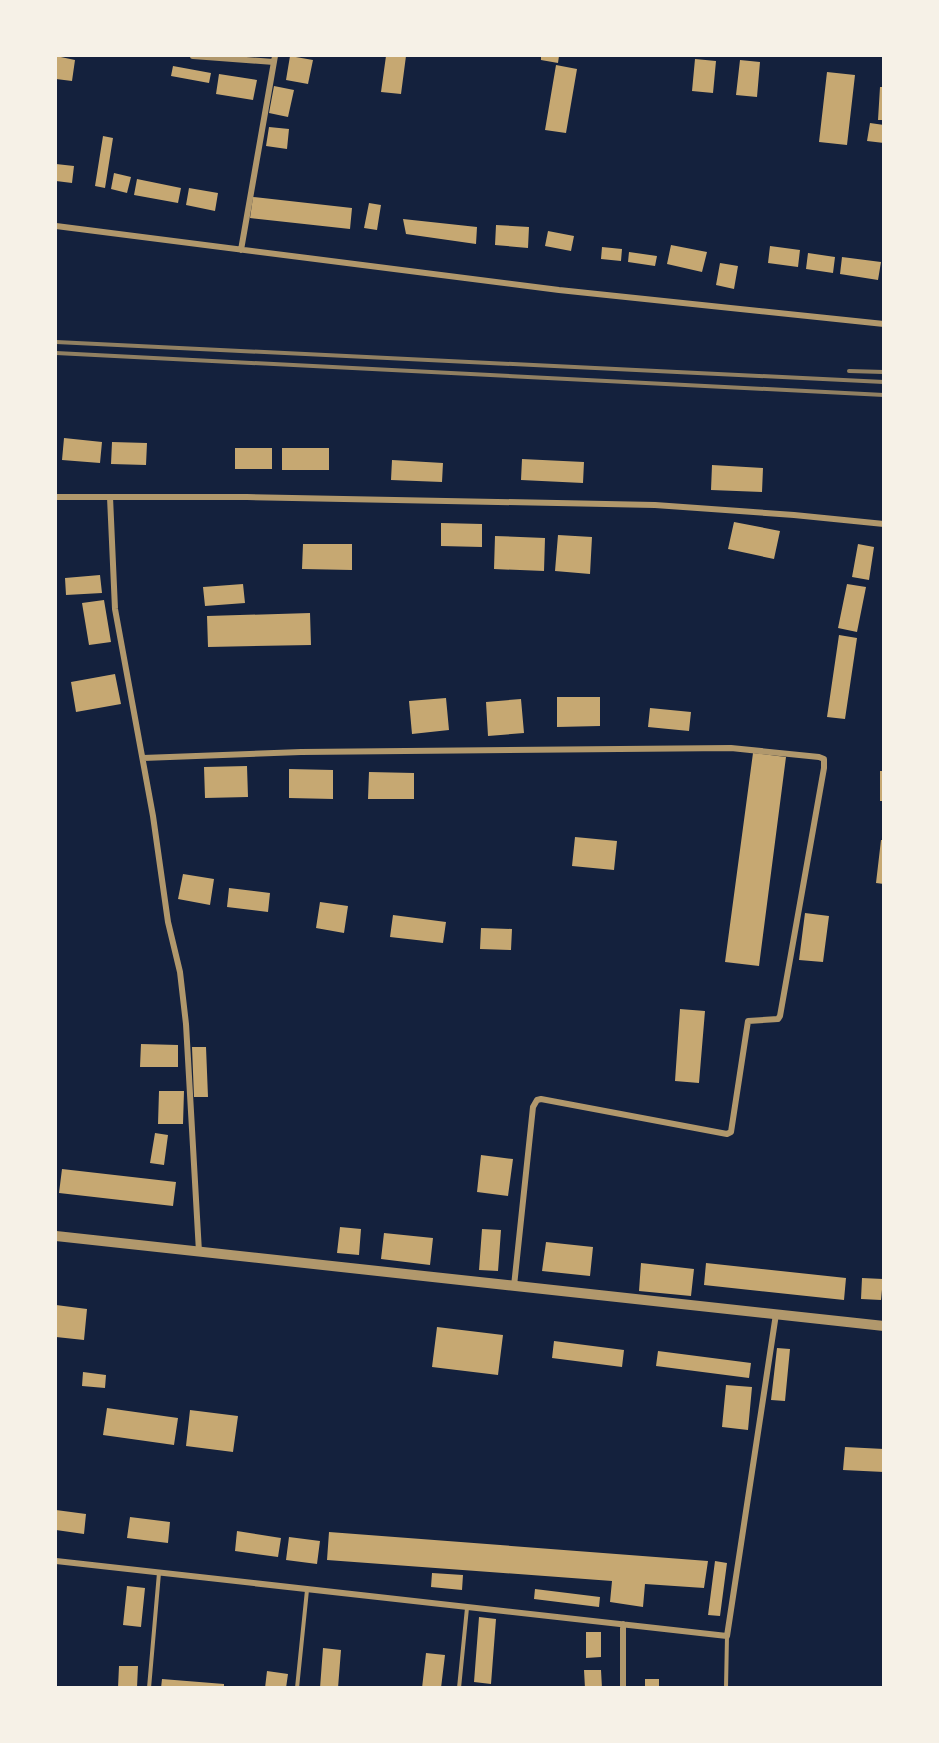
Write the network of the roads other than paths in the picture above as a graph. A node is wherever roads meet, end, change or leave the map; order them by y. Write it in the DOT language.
graph roads {
  1 [pos="193,56"];
  2 [pos="275,59"];
  3 [pos="56,226"];
  4 [pos="241,250"];
  5 [pos="884,324"];
  6 [pos="56,497"];
  7 [pos="110,497"];
  8 [pos="884,525"];
  9 [pos="143,758"];
  10 [pos="56,1236"];
  11 [pos="199,1252"];
  12 [pos="514,1286"];
  13 [pos="776,1314"];
  14 [pos="884,1326"];
  15 [pos="56,1561"];
  16 [pos="159,1572"];
  17 [pos="307,1589"];
  18 [pos="467,1607"];
  19 [pos="623,1624"];
  20 [pos="727,1636"];
  21 [pos="149,1688"];
  22 [pos="297,1688"];
  23 [pos="459,1688"];
  24 [pos="623,1688"];
  25 [pos="726,1688"];
  1 -- 2 [label="street"];
  2 -- 4 [label="street"];
  3 -- 4 [label="street"];
  4 -- 5 [label="street"];
  6 -- 7 [label="street"];
  7 -- 8 [label="street"];
  7 -- 9 [label="street"];
  9 -- 11 [label="street"];
  9 -- 12 [label="street"];
  10 -- 11 [label="street"];
  11 -- 12 [label="street"];
  12 -- 13 [label="street"];
  13 -- 14 [label="street"];
  13 -- 20 [label="street"];
  15 -- 16 [label="street"];
  16 -- 17 [label="street"];
  16 -- 21 [label="lane"];
  17 -- 18 [label="street"];
  17 -- 22 [label="lane"];
  18 -- 19 [label="street"];
  18 -- 23 [label="lane"];
  19 -- 20 [label="street"];
  19 -- 24 [label="street"];
  20 -- 25 [label="lane"];
}
